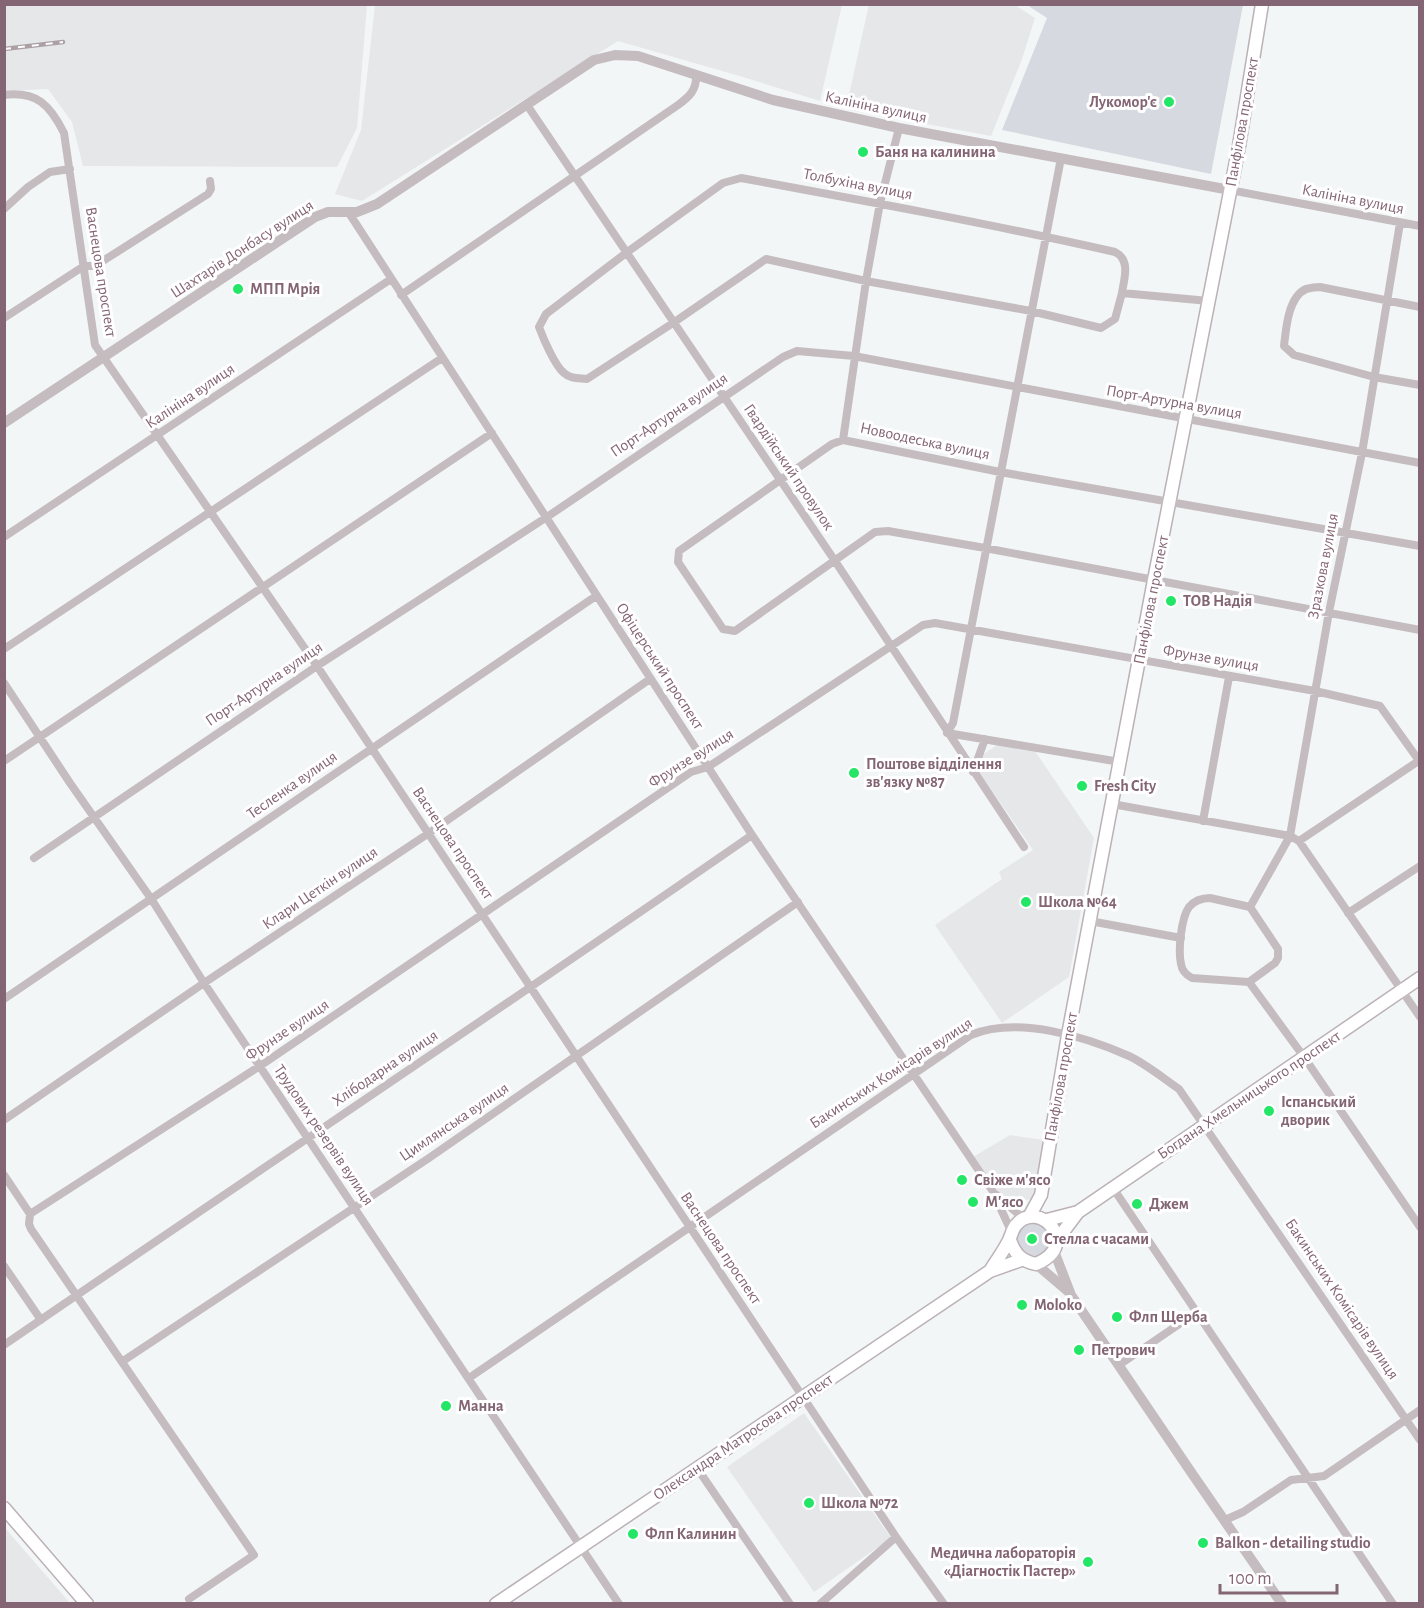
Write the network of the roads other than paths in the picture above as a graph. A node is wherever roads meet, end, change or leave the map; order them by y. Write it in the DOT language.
graph roads {
  1 [pos="1262,4"];
  2 [pos="696,75"];
  3 [pos="4,95"];
  4 [pos="527,105"];
  5 [pos="899,128"];
  6 [pos="1061,158"];
  7 [pos="70,169"];
  8 [pos="574,177"];
  9 [pos="210,181"];
  10 [pos="1230,190"];
  11 [pos="880,204"];
  12 [pos="4,209"];
  13 [pos="349,213"];
  14 [pos="1400,223"];
  15 [pos="1419,226"];
  16 [pos="1046,236"];
  17 [pos="626,253"];
  18 [pos="84,266"];
  19 [pos="391,279"];
  20 [pos="866,282"];
  21 [pos="1122,293"];
  22 [pos="401,295"];
  23 [pos="1209,301"];
  24 [pos="1388,301"];
  25 [pos="1419,306"];
  26 [pos="1031,311"];
  27 [pos="4,318"];
  28 [pos="673,323"];
  29 [pos="105,356"];
  30 [pos="854,357"];
  31 [pos="442,358"];
  32 [pos="1374,377"];
  33 [pos="1419,385"];
  34 [pos="1016,388"];
  35 [pos="723,397"];
  36 [pos="1186,419"];
  37 [pos="4,423"];
  38 [pos="492,433"];
  39 [pos="158,435"];
  40 [pos="843,440"];
  41 [pos="1362,453"];
  42 [pos="1419,463"];
  43 [pos="1000,472"];
  44 [pos="780,481"];
  45 [pos="1170,501"];
  46 [pos="211,511"];
  47 [pos="547,517"];
  48 [pos="1345,533"];
  49 [pos="4,537"];
  50 [pos="1419,546"];
  51 [pos="985,548"];
  52 [pos="835,561"];
  53 [pos="1154,580"];
  54 [pos="262,586"];
  55 [pos="596,596"];
  56 [pos="1329,612"];
  57 [pos="972,630"];
  58 [pos="1419,630"];
  59 [pos="890,645"];
  60 [pos="4,649"];
  61 [pos="1140,661"];
  62 [pos="317,666"];
  63 [pos="1229,677"];
  64 [pos="650,679"];
  65 [pos="4,683"];
  66 [pos="1315,691"];
  67 [pos="947,733"];
  68 [pos="41,737"];
  69 [pos="985,739"];
  70 [pos="370,748"];
  71 [pos="4,761"];
  72 [pos="1419,761"];
  73 [pos="1120,762"];
  74 [pos="708,767"];
  75 [pos="973,772"];
  76 [pos="1112,804"];
  77 [pos="95,817"];
  78 [pos="1203,820"];
  79 [pos="429,833"];
  80 [pos="752,835"];
  81 [pos="1290,836"];
  82 [pos="1299,841"];
  83 [pos="1024,847"];
  84 [pos="34,858"];
  85 [pos="1419,866"];
  86 [pos="152,900"];
  87 [pos="798,902"];
  88 [pos="1250,907"];
  89 [pos="1348,913"];
  90 [pos="483,916"];
  91 [pos="1090,921"];
  92 [pos="1181,938"];
  93 [pos="1419,978"];
  94 [pos="1249,982"];
  95 [pos="204,983"];
  96 [pos="531,987"];
  97 [pos="1401,991"];
  98 [pos="4,999"];
  99 [pos="1419,1017"];
  100 [pos="1068,1035"];
  101 [pos="1304,1057"];
  102 [pos="576,1058"];
  103 [pos="260,1066"];
  104 [pos="912,1075"];
  105 [pos="4,1120"];
  106 [pos="1204,1125"];
  107 [pos="308,1137"];
  108 [pos="4,1175"];
  109 [pos="1113,1188"];
  110 [pos="992,1190"];
  111 [pos="1041,1195"];
  112 [pos="355,1208"];
  113 [pos="1078,1212"];
  114 [pos="30,1214"];
  115 [pos="1027,1218"];
  116 [pos="1047,1220"];
  117 [pos="689,1227"];
  118 [pos="1419,1227"];
  119 [pos="1011,1237"];
  120 [pos="1056,1245"];
  121 [pos="1021,1260"];
  122 [pos="1036,1264"];
  123 [pos="4,1266"];
  124 [pos="990,1271"];
  125 [pos="1071,1295"];
  126 [pos="75,1296"];
  127 [pos="1197,1312"];
  128 [pos="41,1320"];
  129 [pos="4,1345"];
  130 [pos="123,1361"];
  131 [pos="1119,1365"];
  132 [pos="469,1378"];
  133 [pos="802,1397"];
  134 [pos="1419,1410"];
  135 [pos="1406,1419"];
  136 [pos="1419,1440"];
  137 [pos="697,1468"];
  138 [pos="1309,1478"];
  139 [pos="4,1508"];
  140 [pos="1225,1520"];
  141 [pos="896,1538"];
  142 [pos="580,1547"];
  143 [pos="189,1599"];
  144 [pos="1280,1603"];
  145 [pos="87,1604"];
  146 [pos="496,1604"];
  147 [pos="619,1604"];
  148 [pos="790,1604"];
  149 [pos="820,1604"];
  150 [pos="944,1604"];
  151 [pos="1393,1604"];
  1 -- 10 [label="main road, Панфілова проспект"];
  2 -- 4 [label="street, Шахтарів Донбасу вулиця"];
  2 -- 5 [label="street, Калініна вулиця"];
  2 -- 8 [label="street"];
  3 -- 7 [label="street, Васнецова проспект"];
  4 -- 8 [label="street, Гвардійський провулок"];
  4 -- 13 [label="street, Шахтарів Донбасу вулиця"];
  5 -- 6 [label="street, Калініна вулиця"];
  5 -- 11 [label="street"];
  6 -- 10 [label="street, Калініна вулиця"];
  6 -- 16 [label="street"];
  7 -- 12 [label="street"];
  7 -- 18 [label="street, Васнецова проспект"];
  8 -- 17 [label="street, Гвардійський провулок"];
  8 -- 22 [label="street"];
  9 -- 18 [label="street"];
  10 -- 14 [label="street, Калініна вулиця"];
  10 -- 23 [label="main road, Панфілова проспект"];
  11 -- 16 [label="street, Толбухіна вулиця"];
  11 -- 17 [label="street, Толбухіна вулиця"];
  11 -- 20 [label="street"];
  13 -- 19 [label="street, Офіцерський проспект"];
  13 -- 29 [label="street, Шахтарів Донбасу вулиця"];
  14 -- 15 [label="street, Калініна вулиця"];
  14 -- 24 [label="street, Зразкова вулиця"];
  16 -- 21 [label="street, Толбухіна вулиця"];
  16 -- 26 [label="street"];
  17 -- 28 [label="street, Гвардійський провулок"];
  17 -- 28 [label="street, Толбухіна вулиця"];
  18 -- 27 [label="street"];
  18 -- 29 [label="street, Васнецова проспект"];
  19 -- 22 [label="street, Офіцерський проспект"];
  19 -- 39 [label="street, Калініна вулиця"];
  20 -- 26 [label="street, Толбухіна вулиця"];
  20 -- 28 [label="street, Толбухіна вулиця"];
  20 -- 30 [label="street"];
  21 -- 23 [label="street"];
  21 -- 26 [label="street, Толбухіна вулиця"];
  22 -- 31 [label="street, Офіцерський проспект"];
  23 -- 36 [label="main road, Панфілова проспект"];
  24 -- 25 [label="street"];
  24 -- 32 [label="street, Зразкова вулиця"];
  24 -- 32 [label="street"];
  26 -- 34 [label="street"];
  28 -- 35 [label="street, Гвардійський провулок"];
  29 -- 37 [label="street, Шахтарів Донбасу вулиця"];
  29 -- 39 [label="street, Васнецова проспект"];
  30 -- 34 [label="street, Порт-Артурна вулиця"];
  30 -- 35 [label="street, Порт-Артурна вулиця"];
  30 -- 40 [label="street"];
  31 -- 38 [label="street, Офіцерський проспект"];
  31 -- 46 [label="street"];
  32 -- 33 [label="street"];
  32 -- 41 [label="street, Зразкова вулиця"];
  34 -- 36 [label="street, Порт-Артурна вулиця"];
  34 -- 43 [label="street"];
  35 -- 44 [label="street, Гвардійський провулок"];
  35 -- 47 [label="street, Порт-Артурна вулиця"];
  36 -- 41 [label="street, Порт-Артурна вулиця"];
  36 -- 45 [label="main road, Панфілова проспект"];
  38 -- 47 [label="street, Офіцерський проспект"];
  38 -- 54 [label="street"];
  39 -- 46 [label="street, Васнецова проспект"];
  39 -- 49 [label="street, Калініна вулиця"];
  40 -- 43 [label="street, Новоодеська вулиця"];
  40 -- 44 [label="street, Новоодеська вулиця"];
  41 -- 42 [label="street, Порт-Артурна вулиця"];
  41 -- 48 [label="street, Зразкова вулиця"];
  43 -- 45 [label="street, Новоодеська вулиця"];
  43 -- 51 [label="street"];
  44 -- 52 [label="street, Гвардійський провулок"];
  44 -- 52 [label="street, Новоодеська вулиця"];
  45 -- 48 [label="street, Новоодеська вулиця"];
  45 -- 53 [label="main road, Панфілова проспект"];
  46 -- 54 [label="street, Васнецова проспект"];
  46 -- 60 [label="street"];
  47 -- 55 [label="street, Офіцерський проспект"];
  47 -- 62 [label="street, Порт-Артурна вулиця"];
  48 -- 50 [label="street, Новоодеська вулиця"];
  48 -- 56 [label="street, Зразкова вулиця"];
  51 -- 52 [label="street"];
  51 -- 53 [label="street"];
  51 -- 57 [label="street"];
  52 -- 59 [label="street, Гвардійський провулок"];
  53 -- 56 [label="street"];
  53 -- 61 [label="main road, Панфілова проспект"];
  54 -- 62 [label="street, Васнецова проспект"];
  54 -- 68 [label="street"];
  55 -- 64 [label="street, Офіцерський проспект"];
  55 -- 70 [label="street, Тесленка вулиця"];
  56 -- 58 [label="street"];
  56 -- 66 [label="street, Зразкова вулиця"];
  57 -- 59 [label="street, Фрунзе вулиця"];
  57 -- 61 [label="street, Фрунзе вулиця"];
  57 -- 67 [label="street"];
  59 -- 67 [label="street, Гвардійський провулок"];
  59 -- 74 [label="street, Фрунзе вулиця"];
  61 -- 63 [label="street, Фрунзе вулиця"];
  61 -- 73 [label="main road, Панфілова проспект"];
  62 -- 70 [label="street, Васнецова проспект"];
  62 -- 77 [label="street, Порт-Артурна вулиця"];
  63 -- 66 [label="street, Фрунзе вулиця"];
  63 -- 78 [label="street"];
  64 -- 74 [label="street, Офіцерський проспект"];
  64 -- 79 [label="street, Клари Цеткін вулиця"];
  65 -- 68 [label="street, Трудових резервів вулиця"];
  66 -- 72 [label="street, Фрунзе вулиця"];
  66 -- 81 [label="street, Зразкова вулиця"];
  67 -- 69 [label="street"];
  67 -- 75 [label="street, Гвардійський провулок"];
  68 -- 71 [label="street"];
  68 -- 77 [label="street, Трудових резервів вулиця"];
  69 -- 73 [label="street"];
  69 -- 75 [label="street"];
  70 -- 79 [label="street, Васнецова проспект"];
  70 -- 86 [label="street, Тесленка вулиця"];
  72 -- 82 [label="street"];
  73 -- 76 [label="main road, Панфілова проспект"];
  74 -- 80 [label="street, Офіцерський проспект"];
  74 -- 90 [label="street, Фрунзе вулиця"];
  75 -- 83 [label="street, Гвардійський провулок"];
  76 -- 78 [label="street"];
  76 -- 91 [label="main road, Панфілова проспект"];
  77 -- 84 [label="street, Порт-Артурна вулиця"];
  77 -- 86 [label="street, Трудових резервів вулиця"];
  78 -- 81 [label="street"];
  79 -- 90 [label="street, Васнецова проспект"];
  79 -- 95 [label="street, Клари Цеткін вулиця"];
  80 -- 87 [label="street, Офіцерський проспект"];
  80 -- 96 [label="street, Хлібодарна вулиця"];
  81 -- 82 [label="street"];
  81 -- 88 [label="street, Зразкова вулиця"];
  82 -- 89 [label="street"];
  85 -- 89 [label="street"];
  86 -- 95 [label="street, Трудових резервів вулиця"];
  86 -- 98 [label="street, Тесленка вулиця"];
  87 -- 102 [label="street, Цимлянська вулиця"];
  87 -- 104 [label="street, Офіцерський проспект"];
  88 -- 92 [label="street"];
  88 -- 94 [label="street"];
  89 -- 97 [label="street"];
  90 -- 96 [label="street, Васнецова проспект"];
  90 -- 103 [label="street, Фрунзе вулиця"];
  91 -- 92 [label="street"];
  91 -- 100 [label="main road, Панфілова проспект"];
  92 -- 94 [label="street"];
  93 -- 97 [label="main road, Богдана Хмельницького проспект"];
  94 -- 101 [label="street"];
  95 -- 103 [label="street, Трудових резервів вулиця"];
  95 -- 105 [label="street, Клари Цеткін вулиця"];
  96 -- 102 [label="street, Васнецова проспект"];
  96 -- 107 [label="street, Хлібодарна вулиця"];
  97 -- 99 [label="street"];
  97 -- 101 [label="main road, Богдана Хмельницького проспект"];
  100 -- 104 [label="street, Бакинських Комісарів вулиця"];
  100 -- 106 [label="street, Бакинських Комісарів вулиця"];
  100 -- 111 [label="main road, Панфілова проспект"];
  101 -- 106 [label="main road, Богдана Хмельницького проспект"];
  101 -- 118 [label="street"];
  102 -- 112 [label="street, Цимлянська вулиця"];
  102 -- 117 [label="street, Васнецова проспект"];
  103 -- 107 [label="street, Трудових резервів вулиця"];
  103 -- 114 [label="street, Фрунзе вулиця"];
  104 -- 110 [label="street, Офіцерський проспект"];
  104 -- 117 [label="street, Бакинських Комісарів вулиця"];
  106 -- 109 [label="main road, Богдана Хмельницького проспект"];
  106 -- 135 [label="street, Бакинських Комісарів вулиця"];
  107 -- 112 [label="street, Трудових резервів вулиця"];
  107 -- 126 [label="street, Хлібодарна вулиця"];
  108 -- 114 [label="street"];
  109 -- 113 [label="main road, Богдана Хмельницького проспект"];
  109 -- 127 [label="street"];
  110 -- 115 [label="street"];
  110 -- 119 [label="street"];
  111 -- 115 [label="main road, Панфілова проспект"];
  111 -- 116 [label="main road, Панфілова проспект"];
  112 -- 130 [label="street, Цимлянська вулиця"];
  112 -- 132 [label="street, Трудових резервів вулиця"];
  113 -- 116 [label="main road"];
  113 -- 120 [label="main road"];
  114 -- 126 [label="street"];
  115 -- 116 [label="main road"];
  115 -- 119 [label="main road"];
  116 -- 120 [label="main road"];
  117 -- 132 [label="street, Бакинських Комісарів вулиця"];
  117 -- 133 [label="street, Васнецова проспект"];
  119 -- 121 [label="main road"];
  119 -- 124 [label="main road"];
  120 -- 122 [label="main road"];
  120 -- 125 [label="street"];
  121 -- 122 [label="main road"];
  121 -- 124 [label="main road"];
  122 -- 125 [label="street"];
  123 -- 128 [label="street"];
  124 -- 133 [label="main road, Олександра Матросова проспект"];
  125 -- 131 [label="street"];
  126 -- 128 [label="street, Хлібодарна вулиця"];
  126 -- 130 [label="street"];
  127 -- 131 [label="street"];
  127 -- 138 [label="street"];
  128 -- 129 [label="street, Хлібодарна вулиця"];
  130 -- 143 [label="street"];
  131 -- 140 [label="street"];
  132 -- 142 [label="street, Трудових резервів вулиця"];
  133 -- 137 [label="main road, Олександра Матросова проспект"];
  133 -- 141 [label="street, Васнецова проспект"];
  134 -- 135 [label="street"];
  135 -- 136 [label="street, Бакинських Комісарів вулиця"];
  135 -- 138 [label="street"];
  137 -- 142 [label="main road, Олександра Матросова проспект"];
  137 -- 148 [label="street"];
  138 -- 140 [label="street"];
  138 -- 151 [label="street"];
  139 -- 145 [label="main road"];
  140 -- 144 [label="street"];
  141 -- 149 [label="street"];
  141 -- 150 [label="street, Васнецова проспект"];
  142 -- 146 [label="main road, Олександра Матросова проспект"];
  142 -- 147 [label="street, Трудових резервів вулиця"];
}
